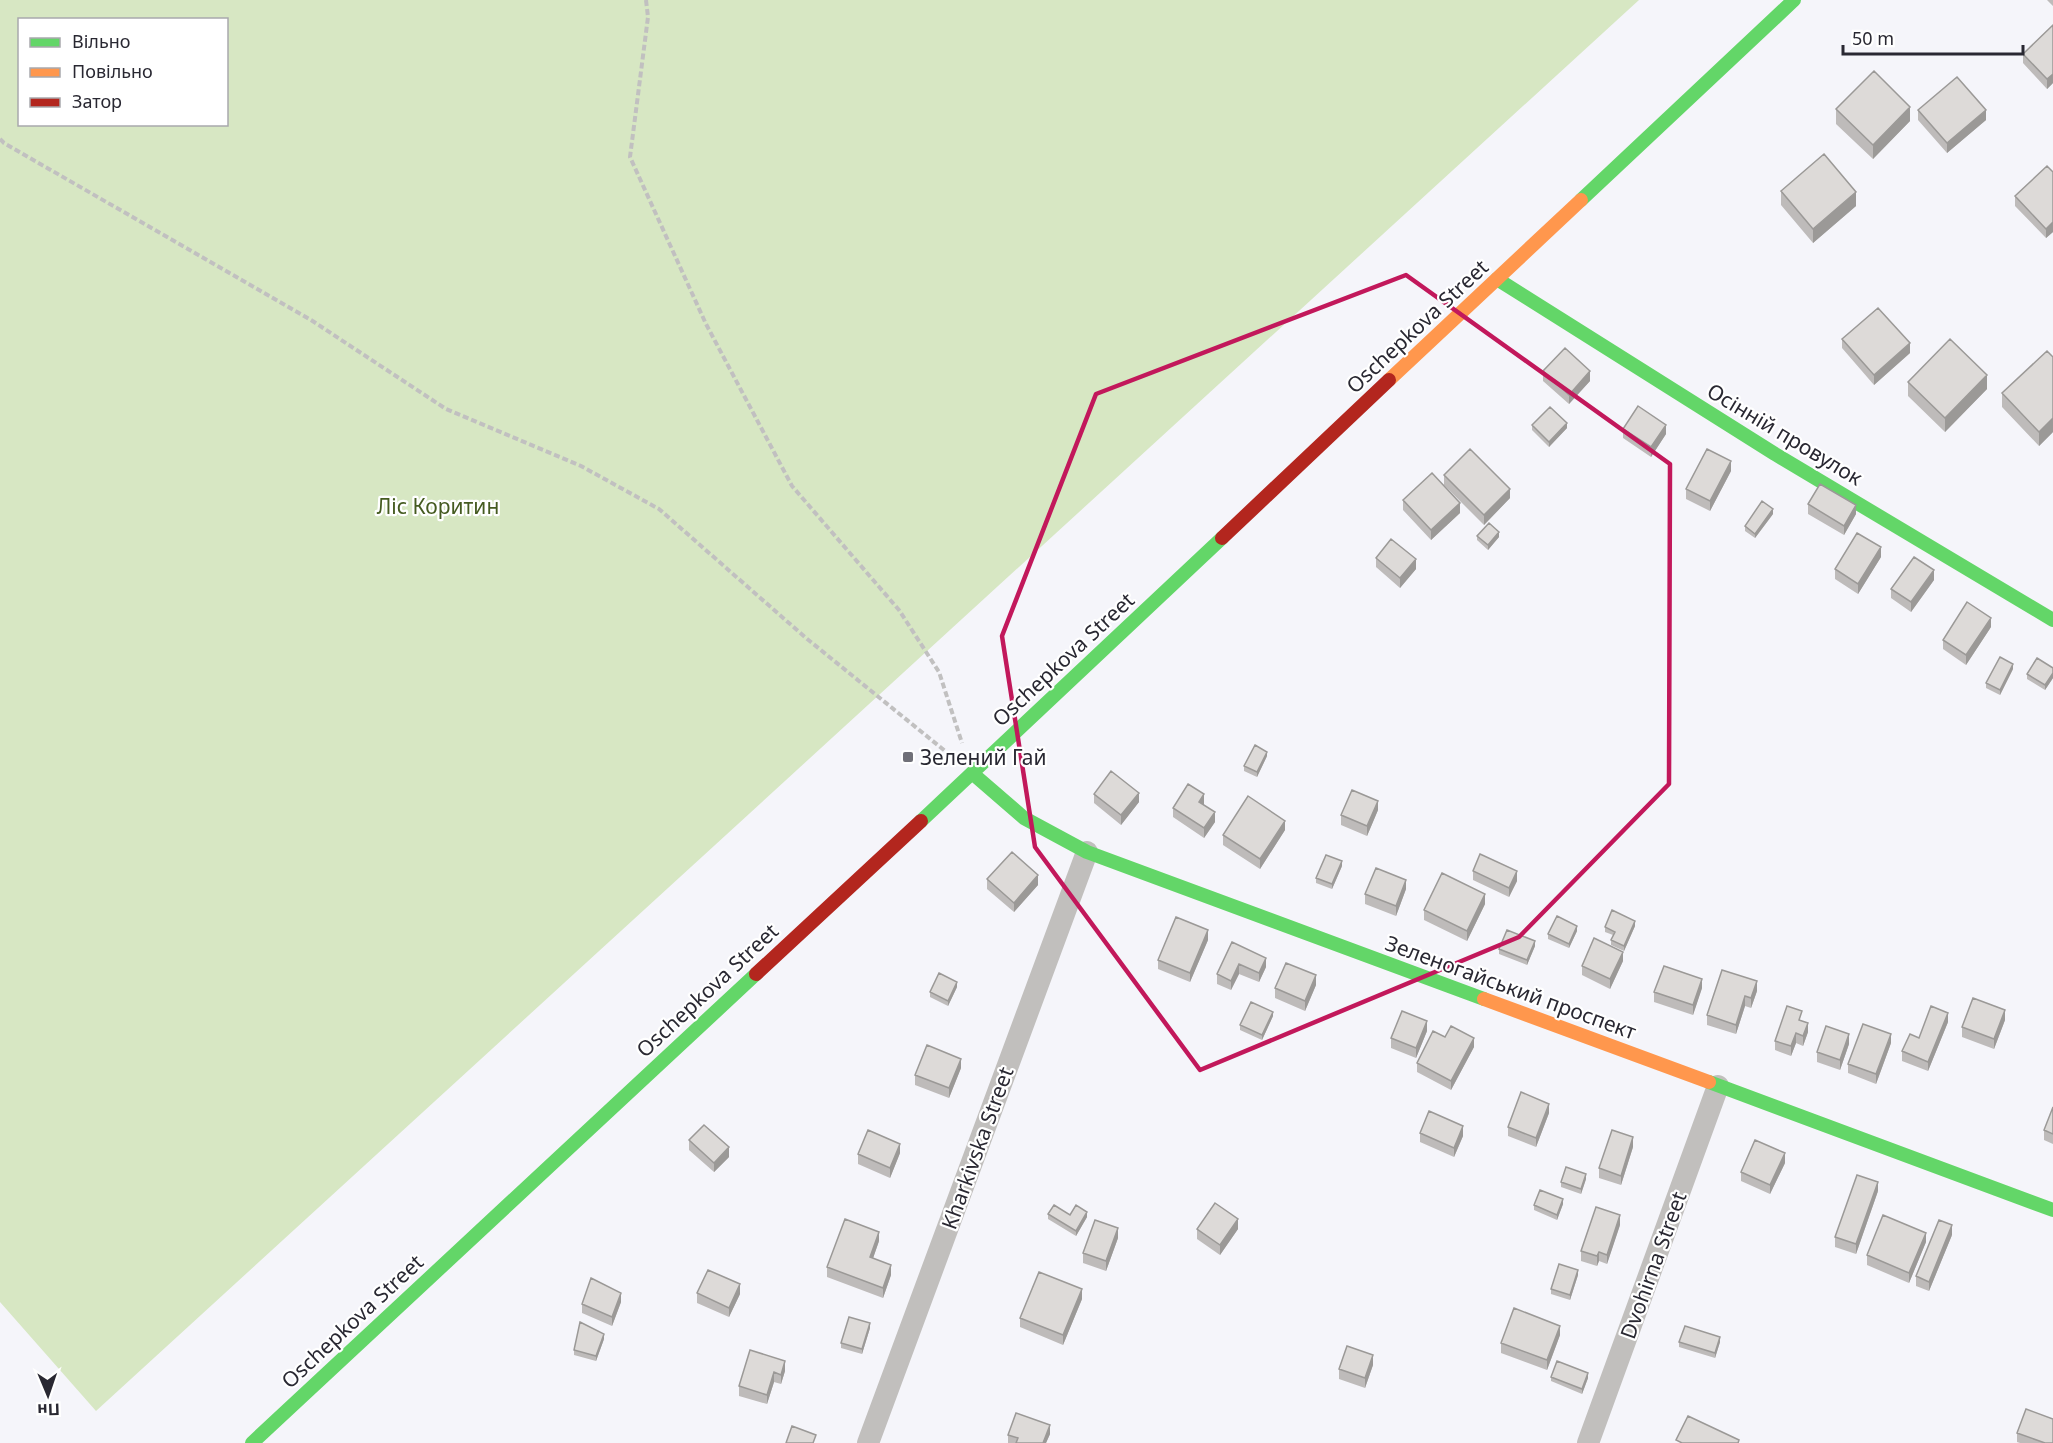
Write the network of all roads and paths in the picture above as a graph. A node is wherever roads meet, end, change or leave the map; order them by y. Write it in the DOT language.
graph roads {
  1 [pos="646,0"];
  2 [pos="1794,0"];
  3 [pos="0,139"];
  4 [pos="1497,279"];
  5 [pos="2053,620"];
  6 [pos="972,773"];
  7 [pos="1086,852"];
  8 [pos="1718,1086"];
  9 [pos="2053,1210"];
  10 [pos="252,1443"];
  11 [pos="868,1443"];
  12 [pos="1588,1443"];
  1 -- 6 [label="path"];
  2 -- 4 [label="main road, Oschepkova Street"];
  3 -- 6 [label="path"];
  4 -- 5 [label="main road, Осінній провулок"];
  4 -- 6 [label="main road, Oschepkova Street"];
  6 -- 7 [label="main road, Зеленогайський проспект"];
  6 -- 10 [label="main road, Oschepkova Street"];
  7 -- 8 [label="main road, Зеленогайський проспект"];
  7 -- 11 [label="street, Kharkivska Street"];
  8 -- 9 [label="main road, Зеленогайський проспект"];
  8 -- 12 [label="street, Dvohirna Street"];
}
